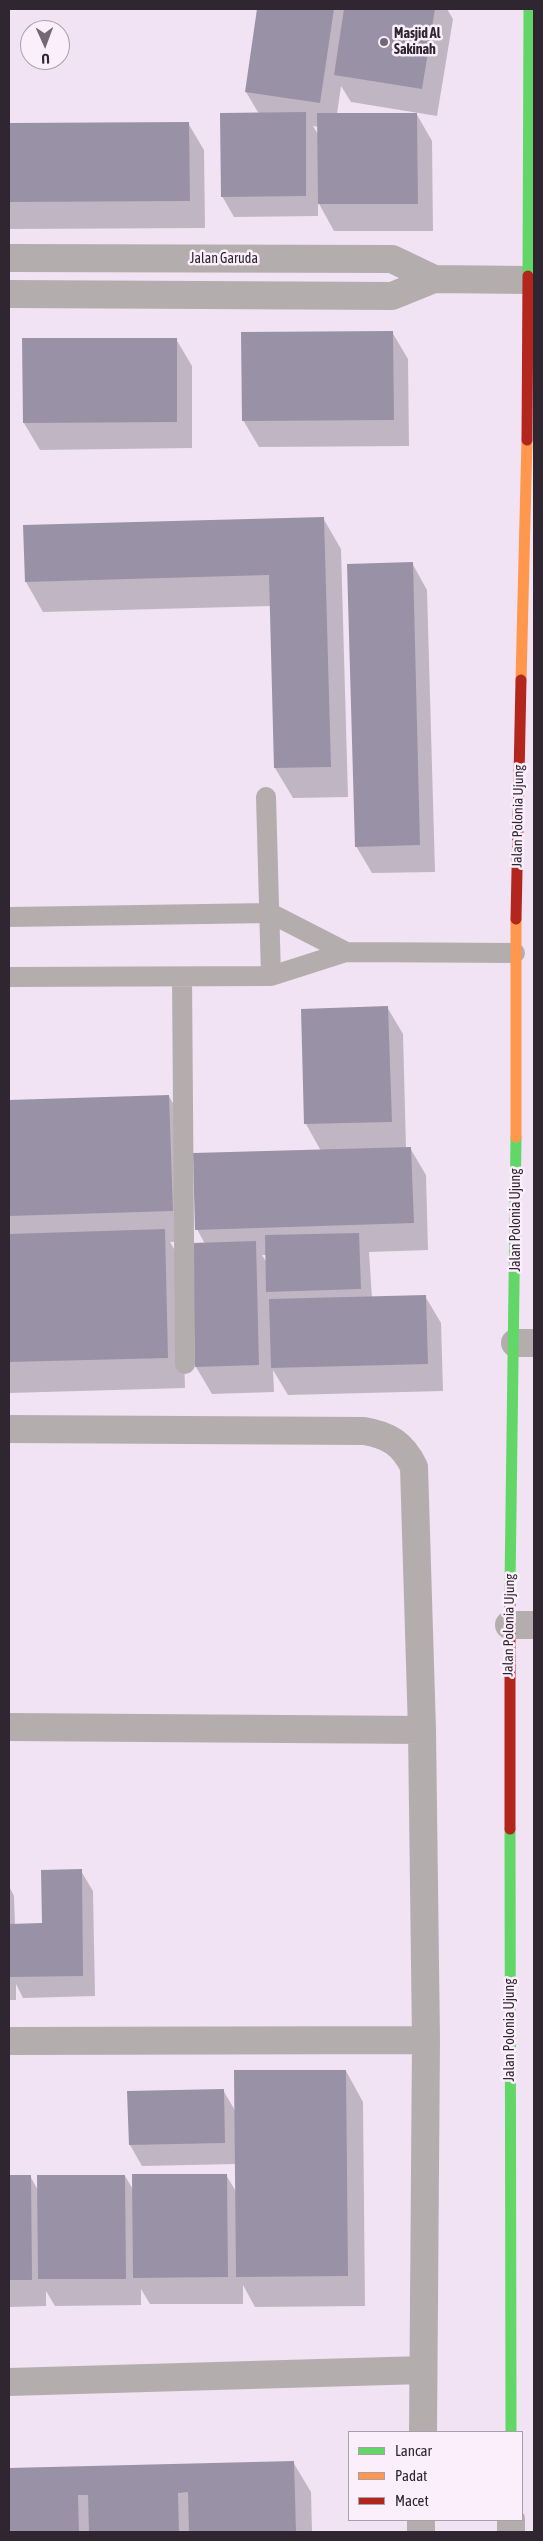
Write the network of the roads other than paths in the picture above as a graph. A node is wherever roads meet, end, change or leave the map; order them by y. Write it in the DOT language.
graph roads {
  1 [pos="529,9"];
  2 [pos="9,258"];
  3 [pos="392,259"];
  4 [pos="434,279"];
  5 [pos="528,280"];
  6 [pos="9,294"];
  7 [pos="392,296"];
  8 [pos="531,392"];
  9 [pos="266,796"];
  10 [pos="270,913"];
  11 [pos="9,918"];
  12 [pos="346,952"];
  13 [pos="515,953"];
  14 [pos="182,976"];
  15 [pos="271,976"];
  16 [pos="9,977"];
  17 [pos="526,1056"];
  18 [pos="524,1343"];
  19 [pos="185,1364"];
  20 [pos="9,1429"];
  21 [pos="522,1625"];
  22 [pos="9,1727"];
  23 [pos="422,1730"];
  24 [pos="426,2040"];
  25 [pos="9,2041"];
  26 [pos="424,2370"];
  27 [pos="9,2382"];
  28 [pos="422,2431"];
  29 [pos="511,2431"];
  1 -- 5 [label="street, Jalan Polonia Ujung"];
  2 -- 3 [label="street, Jalan Garuda"];
  3 -- 4 [label="street, Jalan Garuda"];
  3 -- 7 [label="street"];
  4 -- 5 [label="street, Jalan Garuda"];
  4 -- 7 [label="street, Jalan Garuda"];
  5 -- 8 [label="street, Jalan Polonia Ujung"];
  6 -- 7 [label="street, Jalan Garuda"];
  8 -- 13 [label="street, Jalan Polonia Ujung"];
  9 -- 10 [label="lane"];
  10 -- 11 [label="lane"];
  10 -- 12 [label="lane"];
  10 -- 15 [label="lane"];
  12 -- 13 [label="lane"];
  12 -- 15 [label="lane"];
  13 -- 17 [label="street, Jalan Polonia Ujung"];
  14 -- 15 [label="lane"];
  14 -- 16 [label="lane"];
  14 -- 19 [label="lane"];
  17 -- 18 [label="street, Jalan Polonia Ujung"];
  18 -- 21 [label="street, Jalan Polonia Ujung"];
  20 -- 23 [label="street"];
  21 -- 29 [label="street, Jalan Polonia Ujung"];
  22 -- 23 [label="street"];
  23 -- 24 [label="street"];
  24 -- 25 [label="street"];
  24 -- 26 [label="street"];
  26 -- 27 [label="street"];
  26 -- 28 [label="street"];
}
